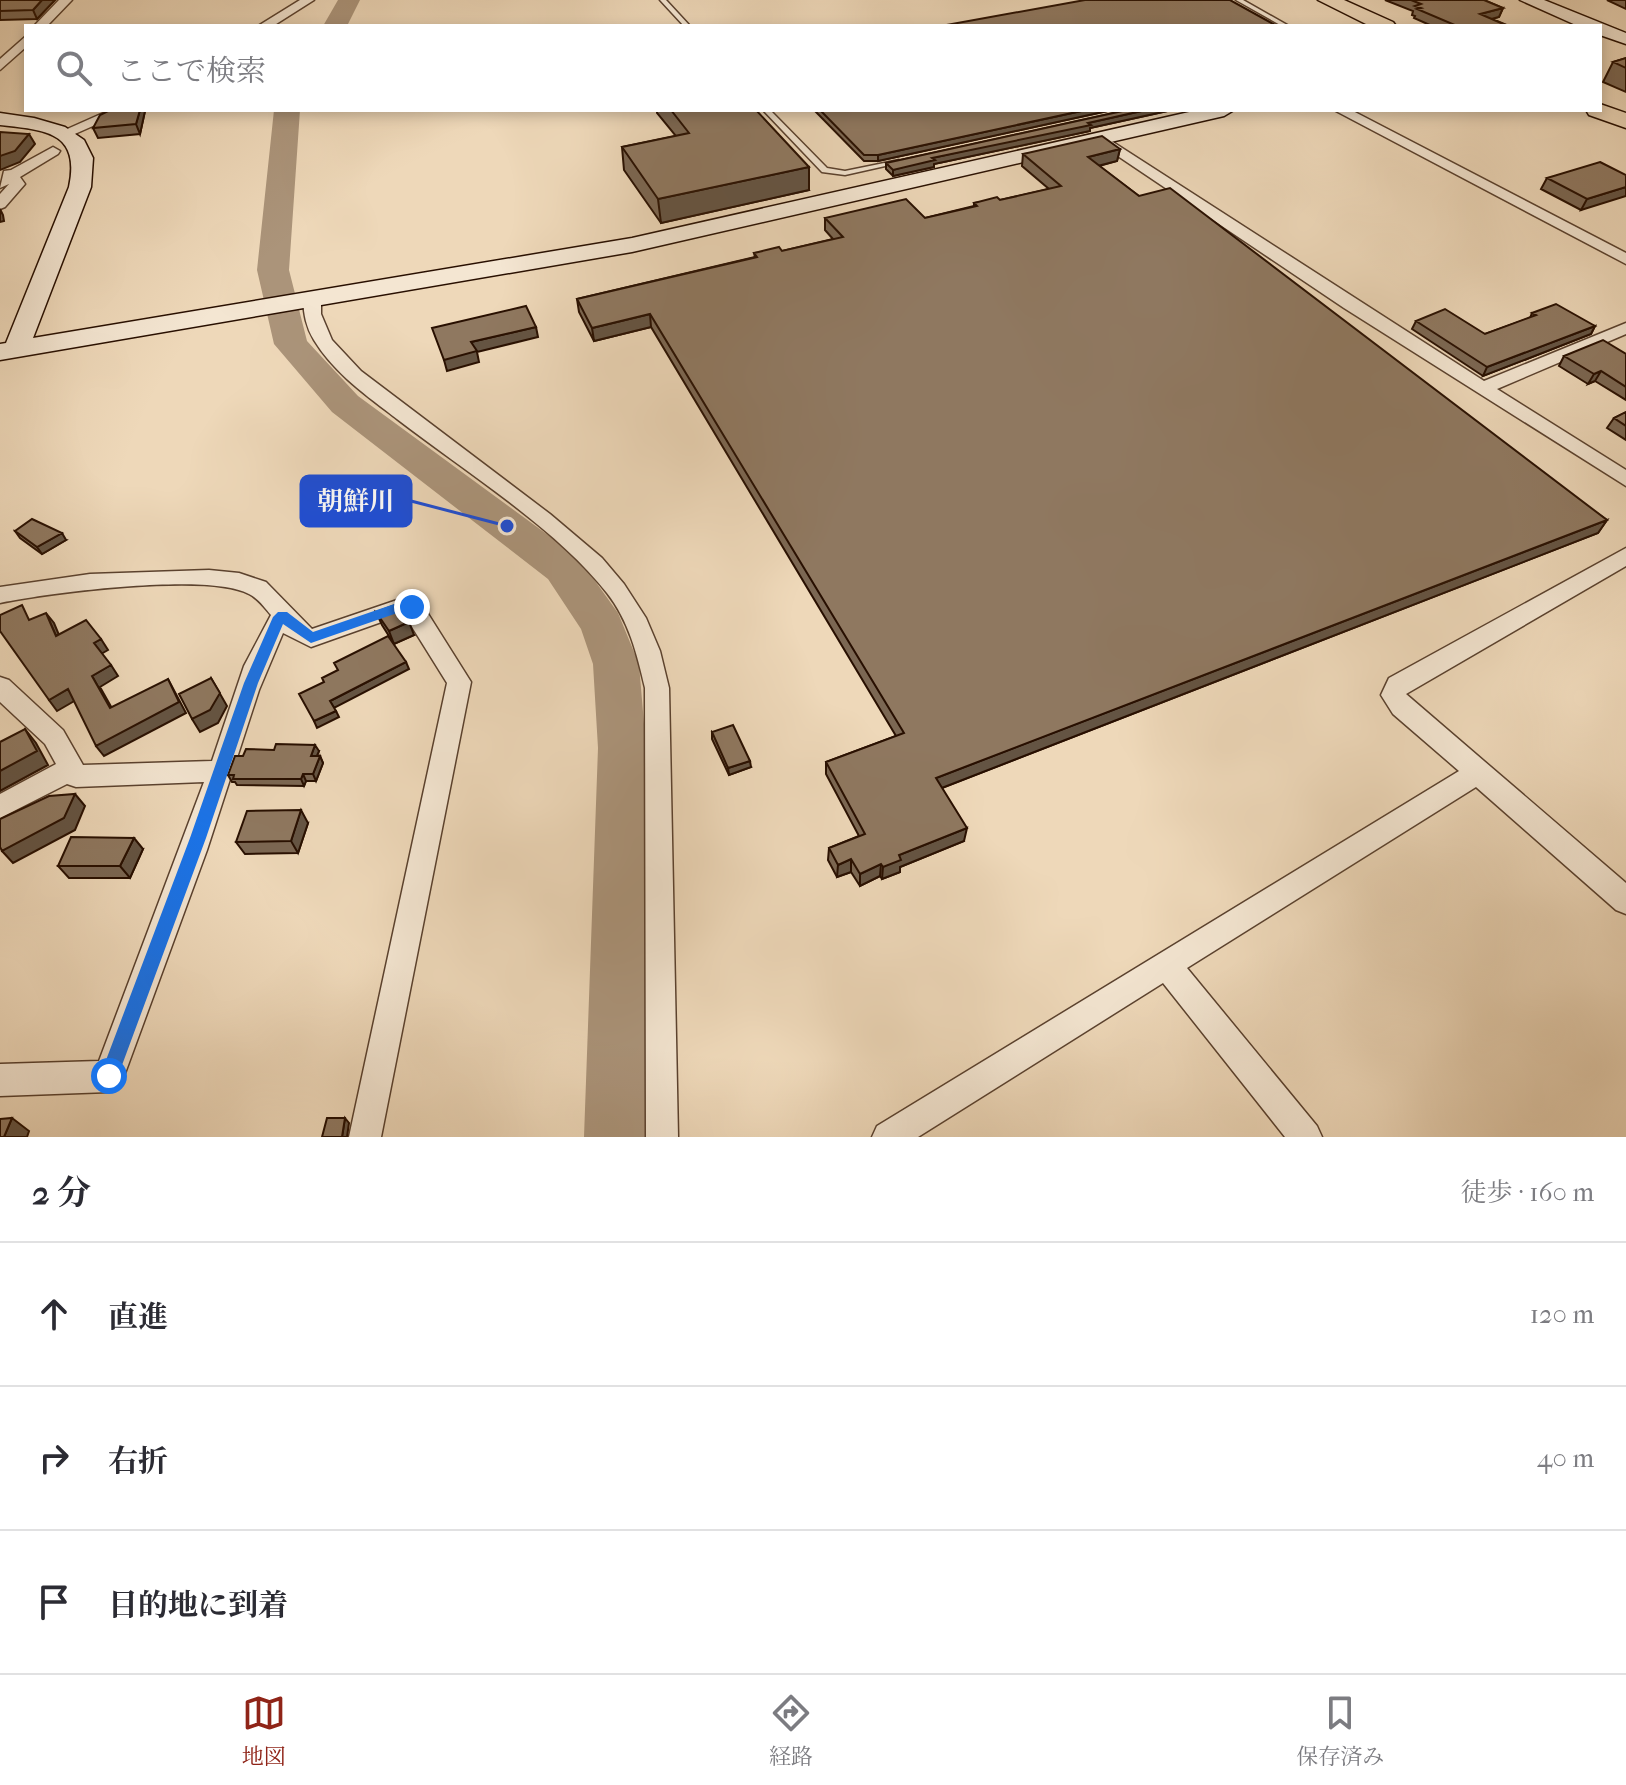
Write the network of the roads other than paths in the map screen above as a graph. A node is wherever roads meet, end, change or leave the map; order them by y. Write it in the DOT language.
graph roads {
  1 [pos="66,0"];
  2 [pos="308,0"];
  3 [pos="663,0"];
  4 [pos="1239,0"];
  5 [pos="1328,0"];
  6 [pos="1529,0"];
  7 [pos="42,24"];
  8 [pos="267,24"];
  9 [pos="685,24"];
  10 [pos="1282,24"];
  11 [pos="1382,24"];
  12 [pos="1588,24"];
  13 [pos="1602,30"];
  14 [pos="1626,39"];
  15 [pos="24,42"];
  16 [pos="0,66"];
  17 [pos="118,112"];
  18 [pos="768,112"];
  19 [pos="1216,112"];
  20 [pos="1345,112"];
  21 [pos="1602,112"];
  22 [pos="0,119"];
  23 [pos="1626,121"];
  24 [pos="1102,139"];
  25 [pos="58,142"];
  26 [pos="910,159"];
  27 [pos="4,178"];
  28 [pos="0,204"];
  29 [pos="1626,259"];
  30 [pos="305,301"];
  31 [pos="1626,328"];
  32 [pos="8,351"];
  33 [pos="1483,388"];
  34 [pos="1626,478"];
  35 [pos="1626,556"];
  36 [pos="0,595"];
  37 [pos="283,616"];
  38 [pos="0,687"];
  39 [pos="71,769"];
  40 [pos="221,771"];
  41 [pos="1479,772"];
  42 [pos="0,807"];
  43 [pos="1626,901"];
  44 [pos="1168,967"];
  45 [pos="0,1080"];
  46 [pos="365,1137"];
  47 [pos="662,1137"];
  48 [pos="888,1137"];
  49 [pos="1306,1137"];
  1 -- 7 [label="street"];
  2 -- 8 [label="street"];
  3 -- 9 [label="lane"];
  4 -- 10 [label="lane"];
  5 -- 11 [label="main road"];
  6 -- 12 [label="street"];
  13 -- 14 [label="street"];
  15 -- 16 [label="street"];
  17 -- 25 [label="street"];
  18 -- 26 [label="lane"];
  19 -- 24 [label="street"];
  20 -- 29 [label="street"];
  21 -- 23 [label="main road"];
  22 -- 25 [label="street"];
  24 -- 30 [label="street"];
  24 -- 33 [label="street"];
  25 -- 27 [label="street"];
  25 -- 32 [label="street"];
  27 -- 28 [label="street"];
  30 -- 32 [label="street"];
  30 -- 47 [label="street"];
  31 -- 33 [label="street"];
  33 -- 34 [label="street"];
  35 -- 41 [label="street"];
  36 -- 37 [label="street"];
  37 -- 40 [label="street"];
  37 -- 46 [label="street"];
  38 -- 39 [label="street"];
  39 -- 40 [label="street"];
  39 -- 42 [label="street"];
  40 -- 45 [label="street"];
  41 -- 43 [label="street"];
  41 -- 44 [label="street"];
  44 -- 48 [label="street"];
  44 -- 49 [label="street"];
}
